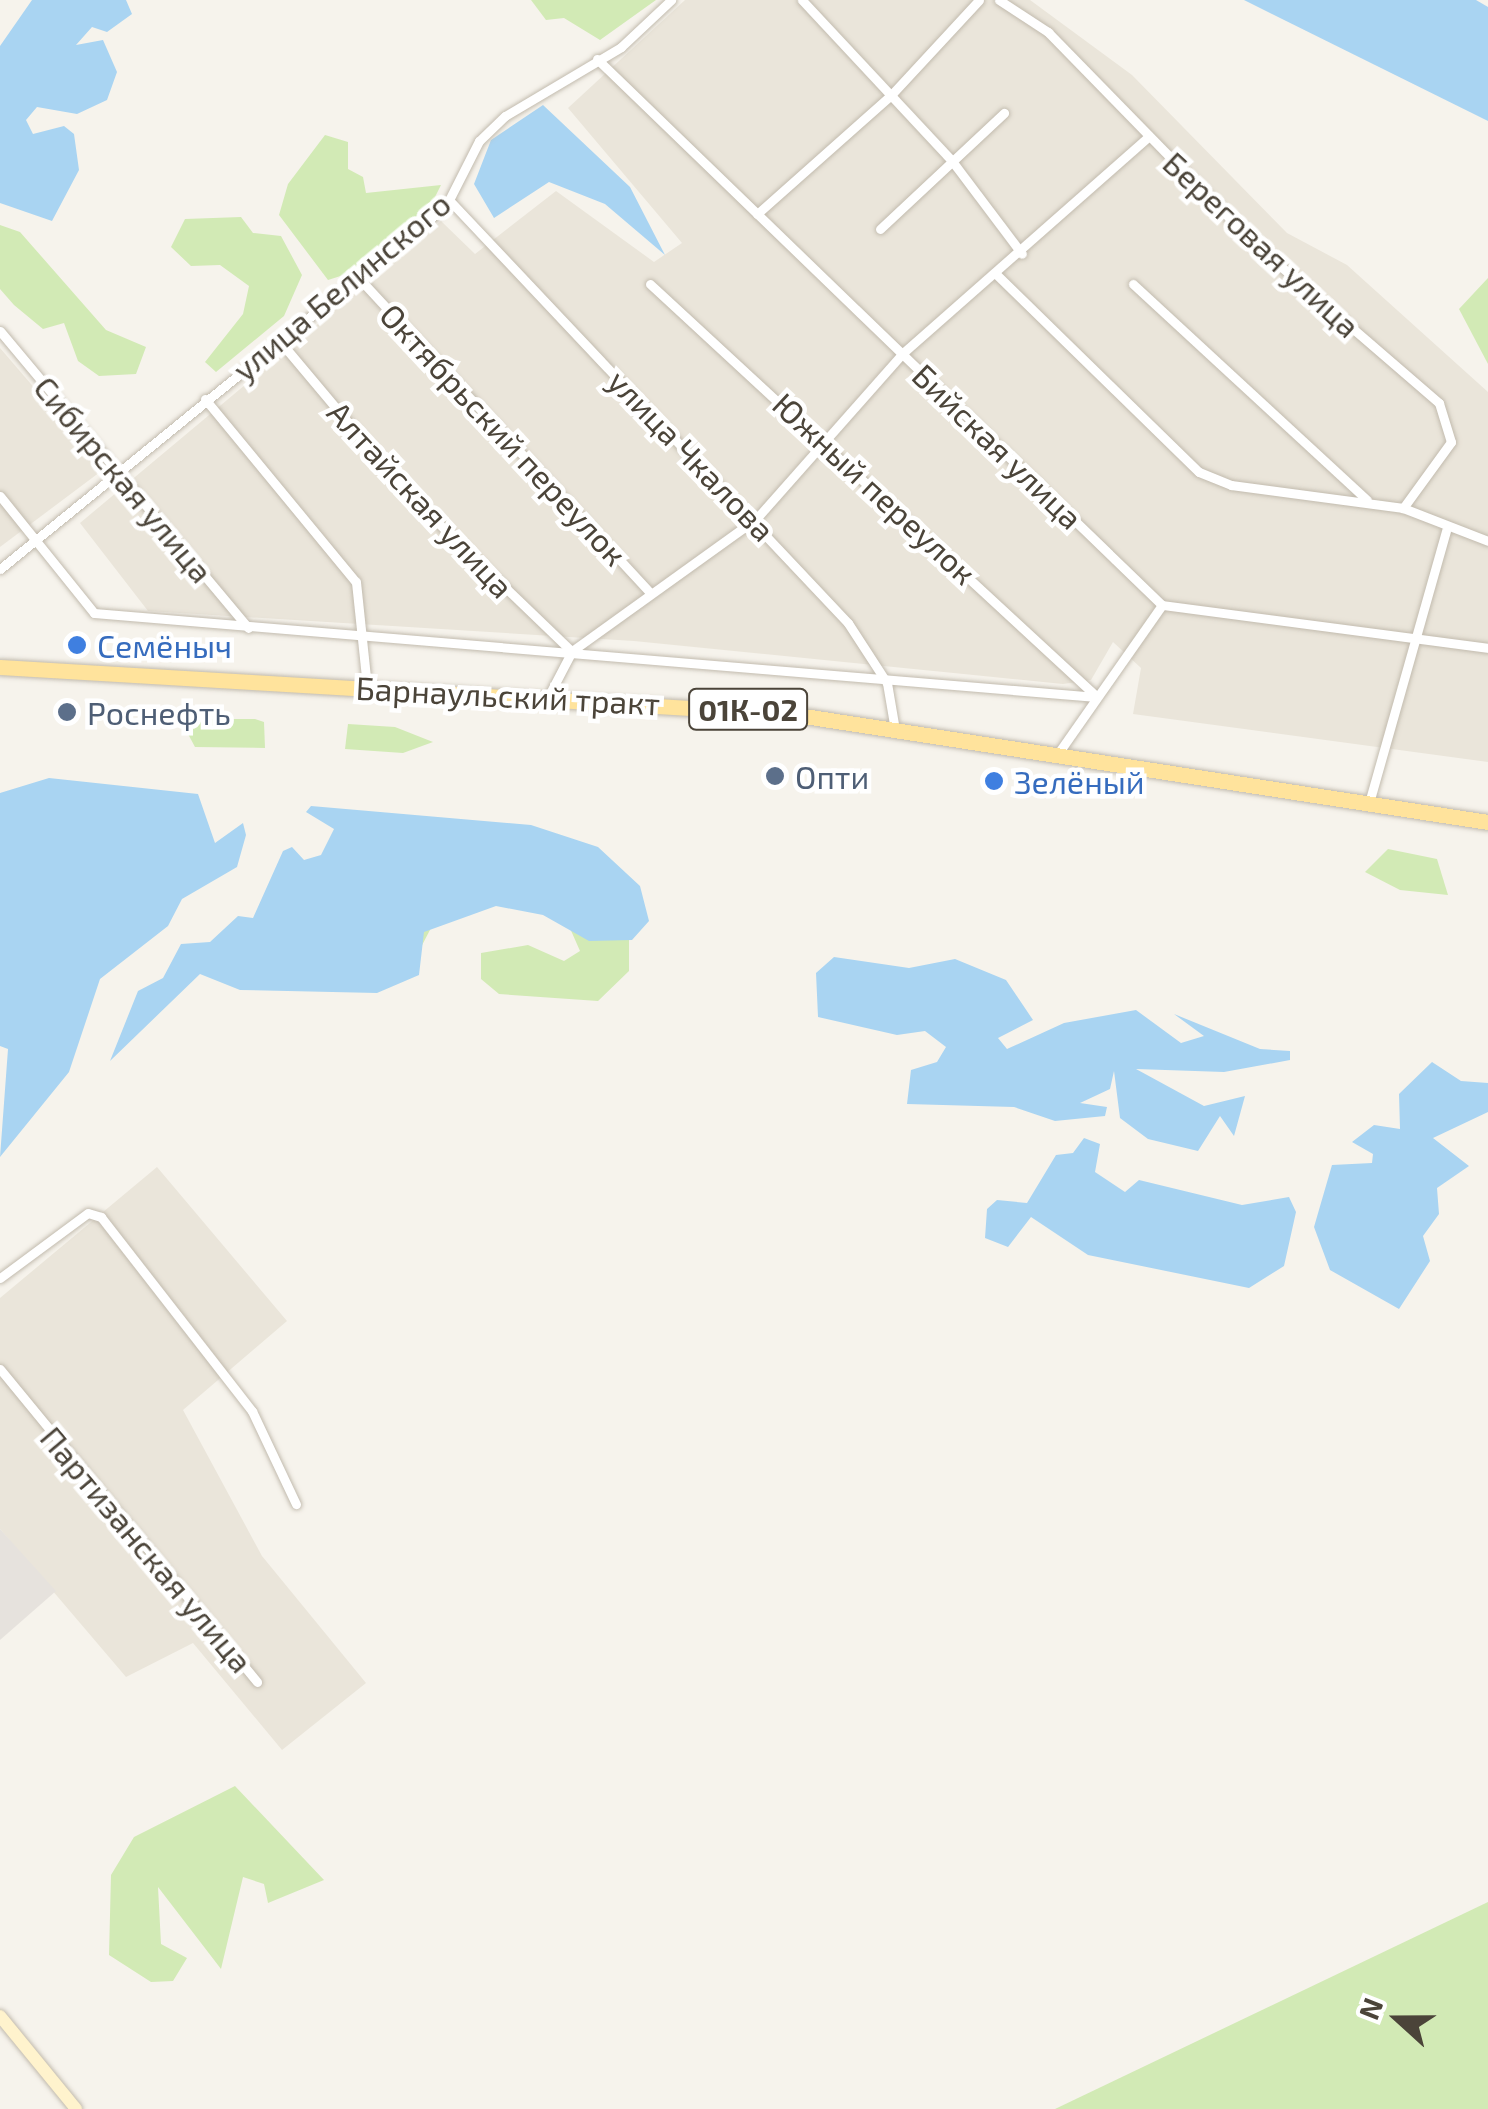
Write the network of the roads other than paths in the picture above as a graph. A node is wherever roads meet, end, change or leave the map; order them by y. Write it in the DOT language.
graph roads {
  1 [pos="671,0"];
  2 [pos="802,0"];
  3 [pos="978,0"];
  4 [pos="999,0"];
  5 [pos="597,59"];
  6 [pos="892,94"];
  7 [pos="1004,113"];
  8 [pos="1148,138"];
  9 [pos="952,161"];
  10 [pos="451,202"];
  11 [pos="758,214"];
  12 [pos="880,228"];
  13 [pos="1022,254"];
  14 [pos="356,275"];
  15 [pos="998,275"];
  16 [pos="650,284"];
  17 [pos="1133,284"];
  18 [pos="0,331"];
  19 [pos="278,339"];
  20 [pos="903,354"];
  21 [pos="206,399"];
  22 [pos="826,439"];
  23 [pos="119,471"];
  24 [pos="0,496"];
  25 [pos="1368,502"];
  26 [pos="1404,508"];
  27 [pos="756,519"];
  28 [pos="1446,530"];
  29 [pos="36,540"];
  30 [pos="1488,541"];
  31 [pos="0,570"];
  32 [pos="651,594"];
  33 [pos="1162,604"];
  34 [pos="248,628"];
  35 [pos="360,635"];
  36 [pos="1420,635"];
  37 [pos="1488,648"];
  38 [pos="572,651"];
  39 [pos="0,667"];
  40 [pos="887,683"];
  41 [pos="367,687"];
  42 [pos="548,697"];
  43 [pos="1096,697"];
  44 [pos="895,730"];
  45 [pos="1057,755"];
  46 [pos="1369,804"];
  47 [pos="1488,822"];
  48 [pos="0,1278"];
  49 [pos="0,1369"];
  50 [pos="296,1504"];
  51 [pos="257,1682"];
  52 [pos="0,2016"];
  53 [pos="76,2109"];
  1 -- 5 [label="street, улица Белинского"];
  2 -- 6 [label="street"];
  3 -- 6 [label="street"];
  4 -- 8 [label="street, Береговая улица"];
  5 -- 10 [label="street, улица Белинского"];
  5 -- 11 [label="street, Бийская улица"];
  6 -- 9 [label="street"];
  6 -- 11 [label="street"];
  7 -- 9 [label="street"];
  8 -- 13 [label="street"];
  8 -- 26 [label="street, Береговая улица"];
  9 -- 12 [label="street"];
  9 -- 13 [label="street"];
  10 -- 14 [label="street, улица Белинского"];
  10 -- 27 [label="street, улица Чкалова"];
  11 -- 20 [label="street, Бийская улица"];
  13 -- 15 [label="street"];
  14 -- 19 [label="street, улица Белинского"];
  14 -- 32 [label="street, Октябрьский переулок"];
  15 -- 20 [label="street"];
  15 -- 25 [label="street"];
  16 -- 22 [label="street, Южный переулок"];
  17 -- 25 [label="street"];
  18 -- 23 [label="street, Сибирская улица"];
  19 -- 21 [label="street, улица Белинского"];
  19 -- 38 [label="street, Алтайская улица"];
  20 -- 22 [label="street"];
  20 -- 33 [label="street, Бийская улица"];
  21 -- 23 [label="street, улица Белинского"];
  21 -- 35 [label="street"];
  22 -- 27 [label="street"];
  22 -- 43 [label="street, Южный переулок"];
  23 -- 29 [label="street, улица Белинского"];
  23 -- 34 [label="street, Сибирская улица"];
  24 -- 29 [label="street"];
  25 -- 26 [label="street"];
  26 -- 28 [label="street"];
  27 -- 32 [label="street"];
  27 -- 40 [label="street, улица Чкалова"];
  28 -- 30 [label="street"];
  28 -- 36 [label="street"];
  29 -- 31 [label="street, улица Белинского"];
  29 -- 34 [label="street"];
  32 -- 38 [label="street"];
  33 -- 36 [label="street"];
  33 -- 43 [label="street"];
  34 -- 35 [label="street"];
  35 -- 38 [label="street"];
  35 -- 41 [label="street"];
  36 -- 37 [label="street"];
  36 -- 46 [label="street"];
  38 -- 40 [label="street"];
  38 -- 42 [label="street"];
  39 -- 41 [label="main road, Барнаульский тракт / 01К-02"];
  40 -- 43 [label="street"];
  40 -- 44 [label="street, улица Чкалова"];
  41 -- 42 [label="main road, Барнаульский тракт / 01К-02"];
  42 -- 44 [label="main road, Барнаульский тракт / 01К-02"];
  43 -- 45 [label="street"];
  44 -- 45 [label="main road, Барнаульский тракт / 01К-02"];
  45 -- 46 [label="main road, Барнаульский тракт / 01К-02"];
  46 -- 47 [label="main road, Барнаульский тракт / 01К-02"];
  48 -- 50 [label="street"];
  49 -- 51 [label="street, Партизанская улица"];
  52 -- 53 [label="street"];
}
